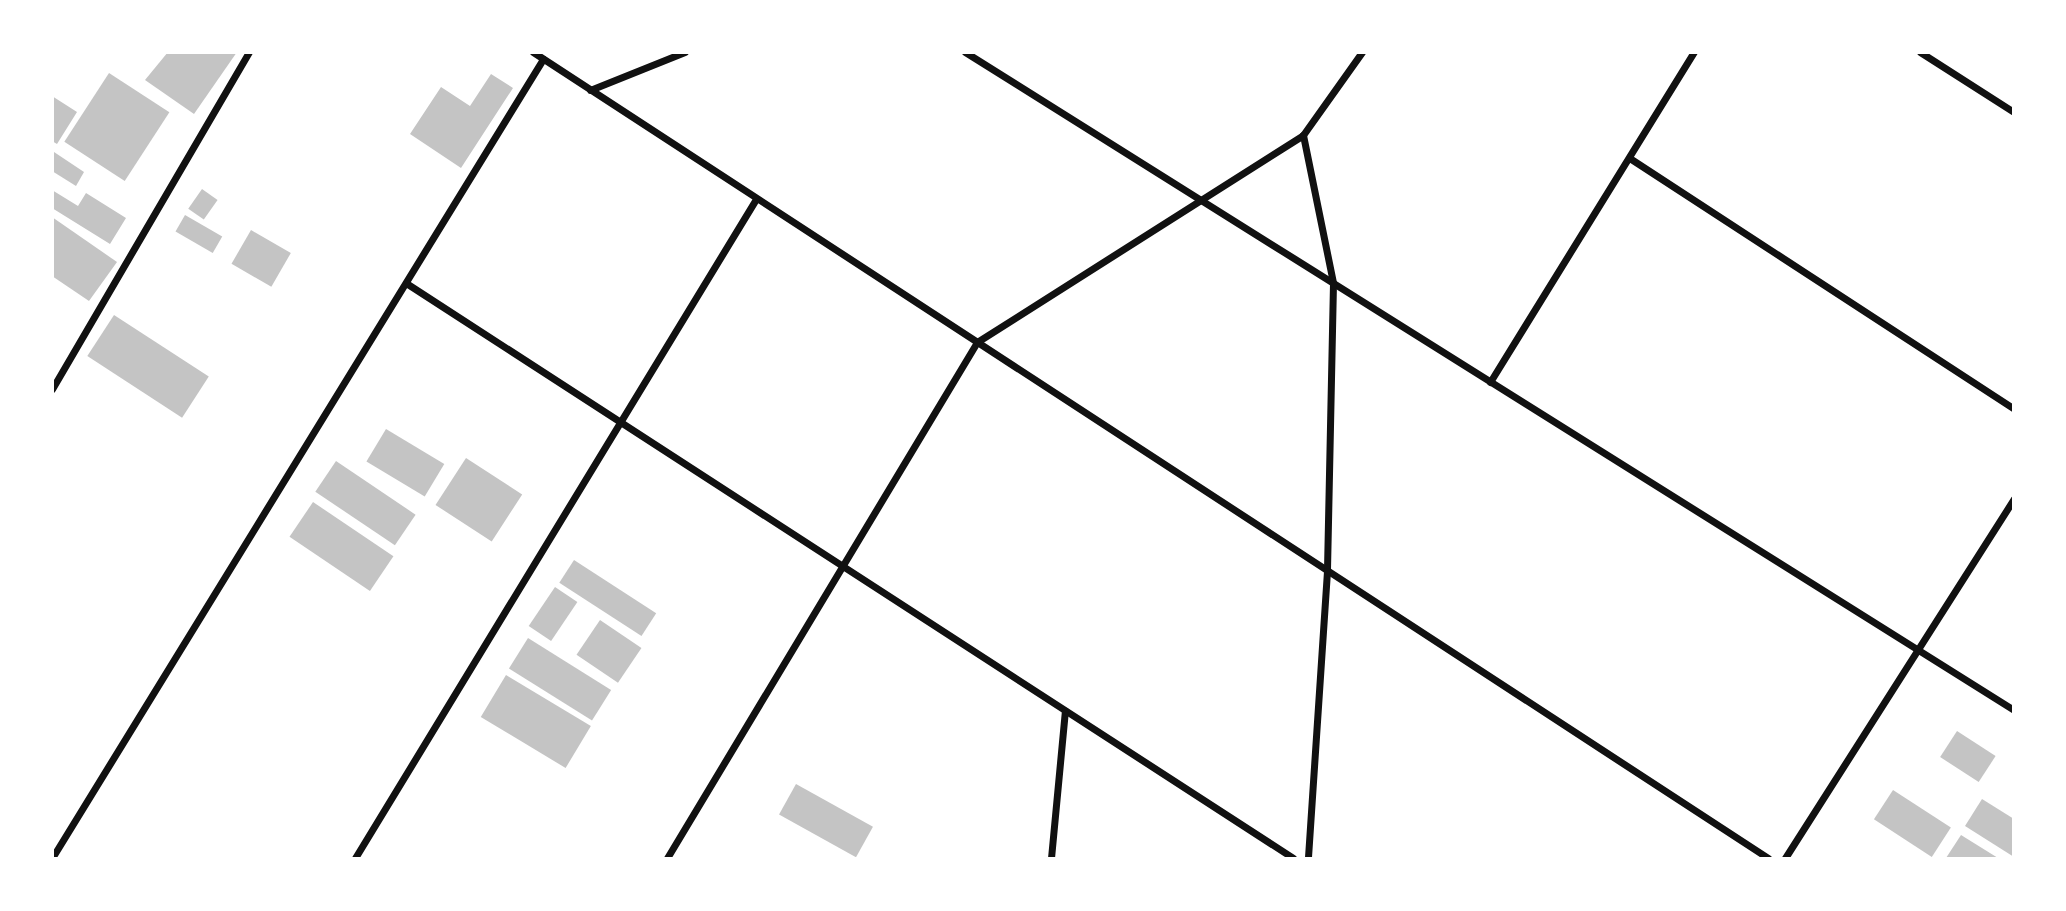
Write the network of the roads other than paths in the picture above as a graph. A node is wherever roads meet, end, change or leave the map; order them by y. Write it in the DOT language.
graph roads {
  1 [pos="249,52"];
  2 [pos="533,52"];
  3 [pos="685,52"];
  4 [pos="965,52"];
  5 [pos="1362,52"];
  6 [pos="1694,52"];
  7 [pos="1920,52"];
  8 [pos="542,59"];
  9 [pos="590,90"];
  10 [pos="2014,112"];
  11 [pos="1303,135"];
  12 [pos="1631,159"];
  13 [pos="756,199"];
  14 [pos="1201,201"];
  15 [pos="405,283"];
  16 [pos="1333,284"];
  17 [pos="976,342"];
  18 [pos="1490,382"];
  19 [pos="52,389"];
  20 [pos="2014,409"];
  21 [pos="620,422"];
  22 [pos="2014,499"];
  23 [pos="843,566"];
  24 [pos="1327,571"];
  25 [pos="1918,650"];
  26 [pos="2014,710"];
  27 [pos="1065,711"];
  28 [pos="52,858"];
  29 [pos="355,859"];
  30 [pos="667,859"];
  31 [pos="1051,859"];
  32 [pos="1293,859"];
  33 [pos="1308,859"];
  34 [pos="1768,859"];
  35 [pos="1786,859"];
  1 -- 19 [label="street"];
  2 -- 8 [label="street"];
  3 -- 9 [label="street"];
  4 -- 14 [label="street"];
  5 -- 11 [label="street"];
  6 -- 12 [label="street"];
  7 -- 10 [label="street"];
  8 -- 9 [label="street"];
  8 -- 15 [label="street"];
  9 -- 13 [label="street"];
  11 -- 14 [label="street"];
  11 -- 16 [label="street"];
  12 -- 18 [label="street"];
  12 -- 20 [label="street"];
  13 -- 17 [label="street"];
  13 -- 21 [label="street"];
  14 -- 16 [label="street"];
  14 -- 17 [label="street"];
  15 -- 21 [label="street"];
  15 -- 28 [label="street"];
  16 -- 18 [label="street"];
  16 -- 24 [label="street"];
  17 -- 23 [label="street"];
  17 -- 24 [label="street"];
  18 -- 25 [label="street"];
  21 -- 23 [label="street"];
  21 -- 29 [label="street"];
  22 -- 25 [label="street"];
  23 -- 27 [label="street"];
  23 -- 30 [label="street"];
  24 -- 33 [label="street"];
  24 -- 34 [label="street"];
  25 -- 26 [label="street"];
  25 -- 35 [label="street"];
  27 -- 31 [label="street"];
  27 -- 32 [label="street"];
}
